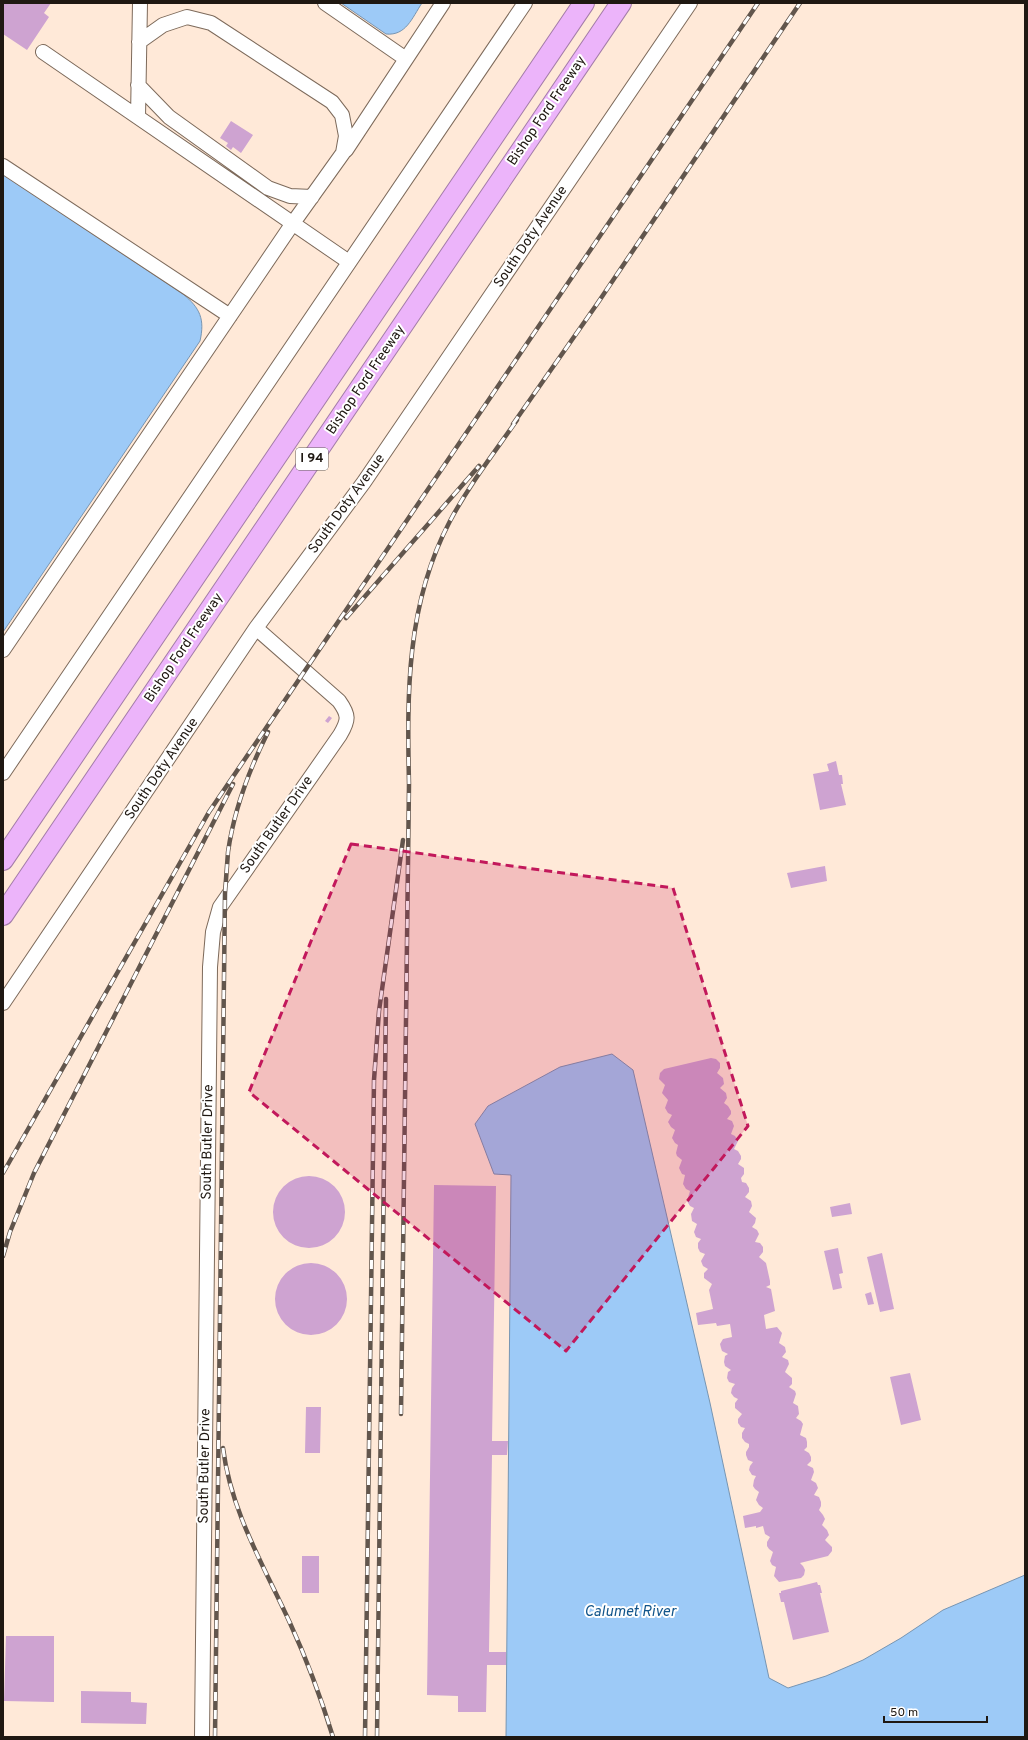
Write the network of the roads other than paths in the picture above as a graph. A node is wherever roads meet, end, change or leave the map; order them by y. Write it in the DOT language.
graph roads {
  1 [pos="140,3"];
  2 [pos="325,3"];
  3 [pos="443,3"];
  4 [pos="525,3"];
  5 [pos="584,3"];
  6 [pos="620,3"];
  7 [pos="690,3"];
  8 [pos="139,42"];
  9 [pos="43,52"];
  10 [pos="406,59"];
  11 [pos="138,85"];
  12 [pos="138,117"];
  13 [pos="343,153"];
  14 [pos="3,166"];
  15 [pos="312,197"];
  16 [pos="293,223"];
  17 [pos="349,262"];
  18 [pos="230,316"];
  19 [pos="256,628"];
  20 [pos="3,650"];
  21 [pos="3,773"];
  22 [pos="3,860"];
  23 [pos="3,915"];
  24 [pos="3,1003"];
  25 [pos="202,1737"];
  1 -- 8 [label="street"];
  2 -- 10 [label="street"];
  3 -- 10 [label="street"];
  4 -- 17 [label="street"];
  5 -- 22 [label="highway, I 94"];
  6 -- 23 [label="highway, Bishop Ford Freeway / I 94"];
  7 -- 19 [label="street, South Doty Avenue"];
  8 -- 11 [label="street"];
  8 -- 13 [label="street"];
  9 -- 12 [label="street"];
  10 -- 13 [label="street"];
  11 -- 12 [label="street"];
  11 -- 15 [label="street"];
  12 -- 16 [label="street"];
  13 -- 15 [label="street"];
  14 -- 18 [label="street"];
  15 -- 16 [label="street"];
  16 -- 17 [label="street"];
  16 -- 18 [label="street"];
  17 -- 21 [label="street"];
  18 -- 20 [label="street"];
  19 -- 24 [label="street, South Doty Avenue"];
  19 -- 25 [label="street, South Butler Drive"];
}
